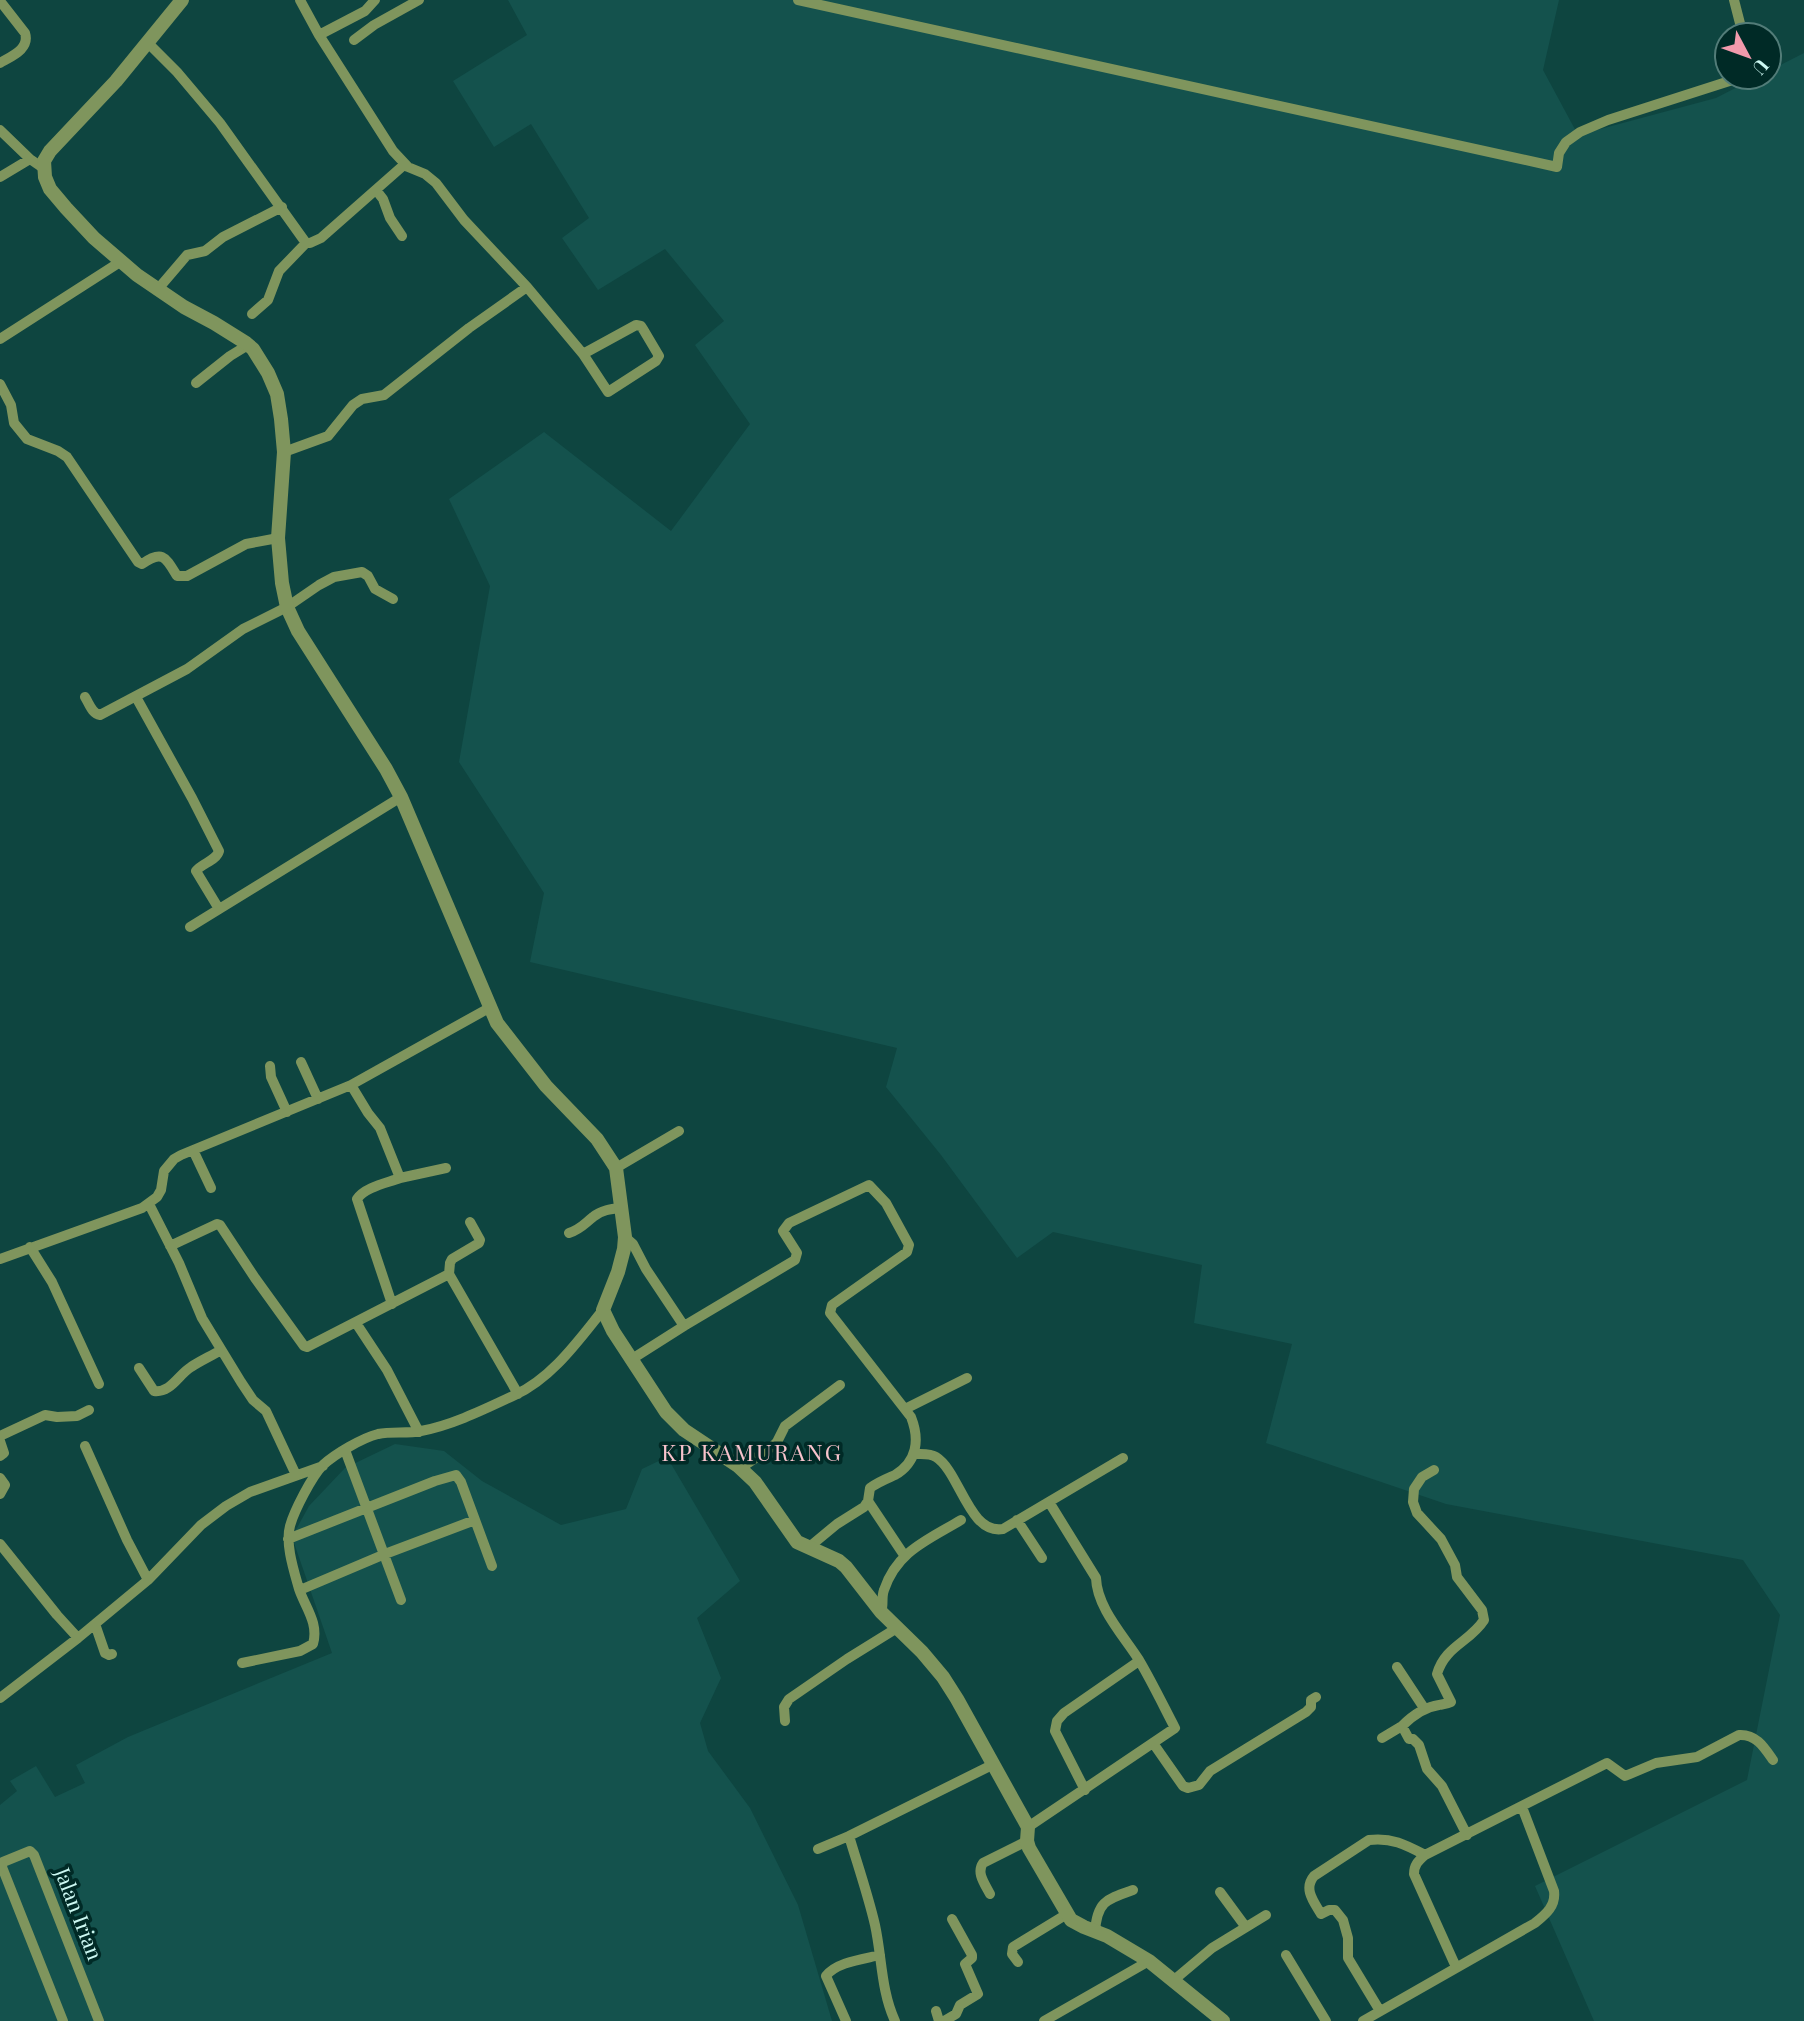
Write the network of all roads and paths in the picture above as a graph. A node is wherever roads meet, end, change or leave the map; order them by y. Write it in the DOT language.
graph roads {
  1 [pos="181,0"];
  2 [pos="300,0"];
  3 [pos="375,0"];
  4 [pos="419,0"];
  5 [pos="798,0"];
  6 [pos="1734,0"];
  7 [pos="0,1"];
  8 [pos="1739,21"];
  9 [pos="319,35"];
  10 [pos="354,40"];
  11 [pos="147,42"];
  12 [pos="0,63"];
  13 [pos="1713,86"];
  14 [pos="0,130"];
  15 [pos="30,159"];
  16 [pos="405,164"];
  17 [pos="43,168"];
  18 [pos="0,177"];
  19 [pos="376,190"];
  20 [pos="282,207"];
  21 [pos="402,236"];
  22 [pos="306,243"];
  23 [pos="120,262"];
  24 [pos="527,287"];
  25 [pos="159,289"];
  26 [pos="252,314"];
  27 [pos="0,340"];
  28 [pos="248,345"];
  29 [pos="583,354"];
  30 [pos="196,383"];
  31 [pos="0,384"];
  32 [pos="284,452"];
  33 [pos="278,538"];
  34 [pos="393,599"];
  35 [pos="287,607"];
  36 [pos="85,697"];
  37 [pos="136,697"];
  38 [pos="401,797"];
  39 [pos="219,909"];
  40 [pos="190,927"];
  41 [pos="489,1008"];
  42 [pos="300,1062"];
  43 [pos="270,1066"];
  44 [pos="351,1085"];
  45 [pos="318,1098"];
  46 [pos="286,1112"];
  47 [pos="679,1131"];
  48 [pos="192,1150"];
  49 [pos="446,1168"];
  50 [pos="615,1168"];
  51 [pos="400,1178"];
  52 [pos="211,1188"];
  53 [pos="149,1204"];
  54 [pos="621,1208"];
  55 [pos="470,1222"];
  56 [pos="569,1233"];
  57 [pos="625,1237"];
  58 [pos="170,1246"];
  59 [pos="30,1248"];
  60 [pos="0,1259"];
  61 [pos="449,1274"];
  62 [pos="393,1304"];
  63 [pos="603,1310"];
  64 [pos="356,1323"];
  65 [pos="684,1326"];
  66 [pos="221,1350"];
  67 [pos="632,1359"];
  68 [pos="139,1368"];
  69 [pos="967,1378"];
  70 [pos="99,1384"];
  71 [pos="840,1385"];
  72 [pos="518,1394"];
  73 [pos="905,1409"];
  74 [pos="89,1410"];
  75 [pos="419,1432"];
  76 [pos="0,1438"];
  77 [pos="85,1446"];
  78 [pos="345,1450"];
  79 [pos="915,1454"];
  80 [pos="0,1456"];
  81 [pos="1123,1458"];
  82 [pos="323,1465"];
  83 [pos="741,1468"];
  84 [pos="1434,1470"];
  85 [pos="296,1475"];
  86 [pos="0,1478"];
  87 [pos="0,1494"];
  88 [pos="868,1501"];
  89 [pos="1049,1502"];
  90 [pos="366,1507"];
  91 [pos="475,1520"];
  92 [pos="961,1520"];
  93 [pos="1017,1520"];
  94 [pos="288,1539"];
  95 [pos="0,1544"];
  96 [pos="808,1548"];
  97 [pos="384,1554"];
  98 [pos="904,1555"];
  99 [pos="1042,1558"];
  100 [pos="492,1566"];
  101 [pos="148,1580"];
  102 [pos="300,1590"];
  103 [pos="401,1600"];
  104 [pos="881,1612"];
  105 [pos="95,1624"];
  106 [pos="897,1628"];
  107 [pos="78,1638"];
  108 [pos="111,1654"];
  109 [pos="1139,1661"];
  110 [pos="242,1663"];
  111 [pos="1397,1667"];
  112 [pos="1316,1697"];
  113 [pos="0,1699"];
  114 [pos="1424,1708"];
  115 [pos="785,1720"];
  116 [pos="1402,1726"];
  117 [pos="1382,1738"];
  118 [pos="1153,1743"];
  119 [pos="1773,1760"];
  120 [pos="992,1765"];
  121 [pos="1085,1790"];
  122 [pos="1522,1807"];
  123 [pos="1027,1834"];
  124 [pos="1467,1835"];
  125 [pos="849,1836"];
  126 [pos="818,1849"];
  127 [pos="1425,1855"];
  128 [pos="1133,1890"];
  129 [pos="1220,1892"];
  130 [pos="990,1894"];
  131 [pos="1067,1914"];
  132 [pos="1266,1915"];
  133 [pos="952,1919"];
  134 [pos="1245,1926"];
  135 [pos="1094,1931"];
  136 [pos="880,1955"];
  137 [pos="1286,1955"];
  138 [pos="1149,1961"];
  139 [pos="1018,1962"];
  140 [pos="1455,1967"];
  141 [pos="1174,1980"];
  142 [pos="1380,2011"];
  143 [pos="63,2021"];
  144 [pos="99,2021"];
  145 [pos="846,2021"];
  146 [pos="895,2021"];
  147 [pos="944,2021"];
  148 [pos="1044,2021"];
  149 [pos="1223,2021"];
  150 [pos="1326,2021"];
  151 [pos="1363,2021"];
  1 -- 11 [label="street"];
  2 -- 9 [label="street"];
  3 -- 9 [label="street"];
  4 -- 10 [label="street"];
  5 -- 13 [label="street"];
  6 -- 8 [label="street"];
  7 -- 12 [label="street"];
  9 -- 16 [label="street"];
  11 -- 17 [label="street"];
  11 -- 20 [label="street"];
  14 -- 15 [label="street"];
  15 -- 17 [label="street"];
  15 -- 18 [label="street"];
  16 -- 19 [label="street"];
  16 -- 24 [label="street"];
  17 -- 23 [label="street"];
  19 -- 21 [label="street"];
  19 -- 22 [label="street"];
  20 -- 22 [label="street"];
  20 -- 25 [label="street"];
  22 -- 26 [label="street"];
  23 -- 25 [label="street"];
  23 -- 27 [label="street"];
  24 -- 29 [label="street"];
  24 -- 32 [label="street"];
  25 -- 28 [label="street"];
  28 -- 30 [label="street"];
  28 -- 32 [label="street"];
  29 -- 29 [label="street"];
  31 -- 33 [label="street"];
  32 -- 33 [label="street"];
  33 -- 35 [label="street"];
  34 -- 35 [label="street"];
  35 -- 37 [label="street"];
  35 -- 38 [label="street"];
  36 -- 37 [label="street"];
  37 -- 39 [label="street"];
  38 -- 39 [label="street"];
  38 -- 41 [label="street"];
  39 -- 40 [label="street"];
  41 -- 44 [label="street"];
  41 -- 50 [label="street"];
  42 -- 45 [label="street"];
  43 -- 46 [label="street"];
  44 -- 45 [label="street"];
  44 -- 51 [label="street"];
  45 -- 46 [label="street"];
  46 -- 48 [label="street"];
  47 -- 50 [label="street"];
  48 -- 52 [label="street"];
  48 -- 53 [label="street"];
  49 -- 51 [label="street"];
  50 -- 54 [label="street"];
  51 -- 62 [label="street"];
  53 -- 58 [label="street"];
  53 -- 59 [label="street"];
  54 -- 56 [label="street"];
  54 -- 57 [label="street"];
  55 -- 61 [label="street"];
  57 -- 63 [label="street"];
  57 -- 65 [label="street"];
  58 -- 64 [label="street"];
  58 -- 66 [label="street"];
  59 -- 60 [label="street"];
  59 -- 70 [label="street"];
  61 -- 62 [label="street"];
  61 -- 72 [label="street"];
  62 -- 64 [label="street"];
  63 -- 67 [label="street"];
  63 -- 72 [label="street"];
  64 -- 75 [label="street"];
  65 -- 67 [label="street"];
  65 -- 73 [label="street"];
  66 -- 68 [label="street"];
  66 -- 85 [label="street"];
  67 -- 83 [label="street"];
  69 -- 73 [label="street"];
  71 -- 83 [label="street"];
  72 -- 75 [label="street"];
  73 -- 79 [label="street"];
  74 -- 76 [label="street"];
  75 -- 78 [label="street"];
  76 -- 80 [label="street"];
  77 -- 101 [label="street"];
  78 -- 82 [label="street"];
  78 -- 90 [label="street"];
  79 -- 88 [label="street"];
  79 -- 93 [label="street"];
  81 -- 89 [label="street"];
  82 -- 85 [label="street"];
  82 -- 94 [label="street"];
  83 -- 96 [label="street"];
  84 -- 114 [label="street"];
  85 -- 101 [label="street"];
  86 -- 87 [label="street"];
  88 -- 96 [label="street"];
  88 -- 98 [label="street"];
  89 -- 93 [label="street"];
  89 -- 109 [label="street"];
  90 -- 91 [label="street"];
  90 -- 94 [label="street"];
  90 -- 97 [label="street"];
  91 -- 97 [label="street"];
  91 -- 100 [label="street"];
  92 -- 98 [label="street"];
  93 -- 99 [label="street"];
  94 -- 102 [label="street"];
  95 -- 107 [label="street"];
  96 -- 104 [label="street"];
  97 -- 102 [label="street"];
  97 -- 103 [label="street"];
  98 -- 104 [label="street"];
  101 -- 105 [label="street"];
  102 -- 110 [label="street"];
  104 -- 106 [label="street"];
  105 -- 107 [label="street"];
  105 -- 108 [label="street"];
  106 -- 115 [label="street"];
  106 -- 120 [label="street"];
  107 -- 113 [label="street"];
  109 -- 118 [label="street"];
  109 -- 121 [label="street"];
  111 -- 114 [label="street"];
  112 -- 118 [label="street"];
  114 -- 116 [label="street"];
  116 -- 117 [label="street"];
  116 -- 124 [label="street"];
  118 -- 121 [label="street"];
  119 -- 122 [label="street"];
  120 -- 123 [label="street"];
  120 -- 125 [label="street"];
  121 -- 123 [label="street"];
  122 -- 124 [label="street"];
  122 -- 140 [label="street"];
  123 -- 130 [label="street"];
  123 -- 131 [label="street"];
  124 -- 127 [label="street"];
  125 -- 126 [label="street"];
  125 -- 136 [label="street"];
  127 -- 140 [label="street"];
  127 -- 142 [label="street"];
  128 -- 135 [label="street"];
  129 -- 134 [label="street"];
  131 -- 135 [label="street"];
  131 -- 139 [label="street"];
  132 -- 134 [label="street"];
  133 -- 147 [label="street"];
  134 -- 141 [label="street"];
  135 -- 138 [label="street"];
  136 -- 145 [label="street"];
  136 -- 146 [label="street"];
  137 -- 150 [label="street"];
  138 -- 141 [label="street"];
  138 -- 148 [label="street"];
  140 -- 142 [label="street"];
  141 -- 149 [label="street"];
  142 -- 151 [label="street"];
  143 -- 144 [label="street, Jalan Irian"];
}
